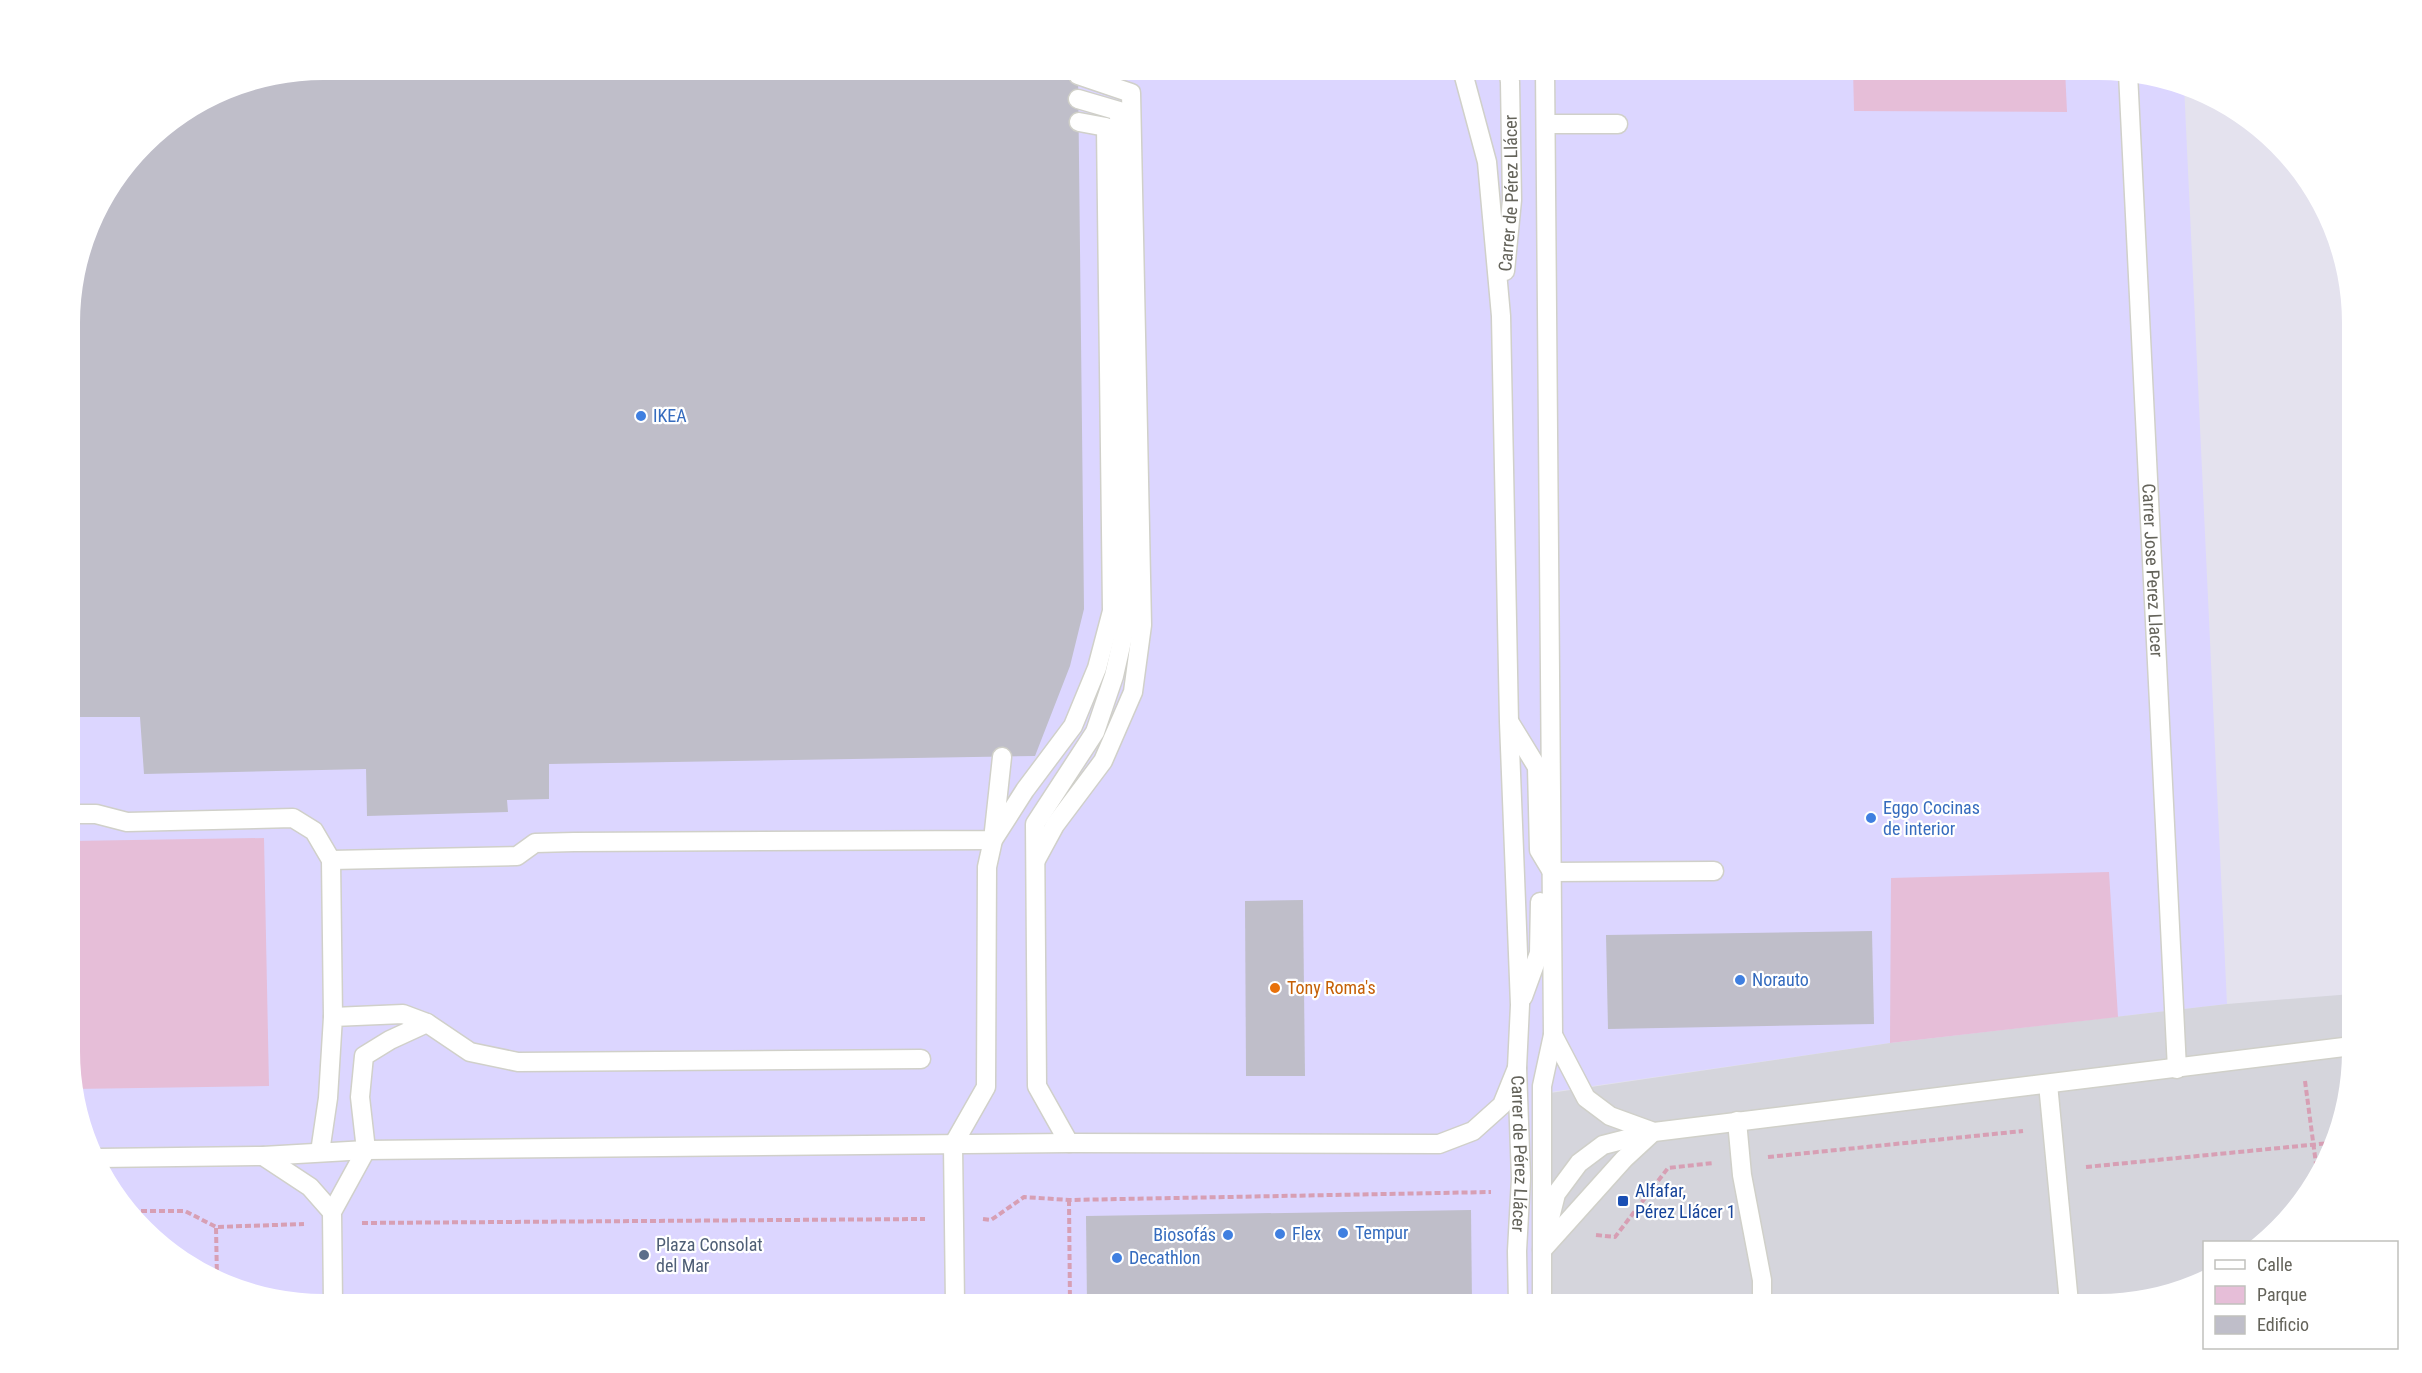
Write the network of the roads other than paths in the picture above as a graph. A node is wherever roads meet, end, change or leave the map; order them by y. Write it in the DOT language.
graph roads {
  1 [pos="1093,80"];
  2 [pos="1465,80"];
  3 [pos="1510,80"];
  4 [pos="1545,80"];
  5 [pos="2128,82"];
  6 [pos="1078,99"];
  7 [pos="1079,122"];
  8 [pos="1546,124"];
  9 [pos="1618,124"];
  10 [pos="1501,316"];
  11 [pos="1509,722"];
  12 [pos="1002,757"];
  13 [pos="80,814"];
  14 [pos="993,840"];
  15 [pos="331,860"];
  16 [pos="1035,862"];
  17 [pos="1714,871"];
  18 [pos="1552,872"];
  19 [pos="1520,1005"];
  20 [pos="333,1017"];
  21 [pos="427,1023"];
  22 [pos="1553,1035"];
  23 [pos="2343,1047"];
  24 [pos="921,1059"];
  25 [pos="1517,1068"];
  26 [pos="2176,1069"];
  27 [pos="2048,1084"];
  28 [pos="1737,1121"];
  29 [pos="1654,1132"];
  30 [pos="1070,1143"];
  31 [pos="953,1145"];
  32 [pos="366,1150"];
  33 [pos="320,1152"];
  34 [pos="263,1156"];
  35 [pos="105,1158"];
  36 [pos="332,1218"];
  37 [pos="1542,1250"];
  38 [pos="333,1294"];
  39 [pos="955,1294"];
  40 [pos="1518,1294"];
  41 [pos="1542,1294"];
  42 [pos="1762,1294"];
  43 [pos="2067,1294"];
  1 -- 16 [label="street"];
  2 -- 10 [label="street"];
  3 -- 10 [label="street, Carrer de Pérez Llácer"];
  4 -- 8 [label="street"];
  5 -- 26 [label="street, Carrer Jose Perez Llacer"];
  6 -- 16 [label="street"];
  7 -- 14 [label="street"];
  8 -- 9 [label="street"];
  8 -- 18 [label="street"];
  10 -- 11 [label="street"];
  11 -- 18 [label="street"];
  11 -- 19 [label="street"];
  12 -- 14 [label="street"];
  13 -- 15 [label="street"];
  14 -- 15 [label="street"];
  14 -- 31 [label="street"];
  15 -- 20 [label="street"];
  16 -- 30 [label="street"];
  17 -- 18 [label="street"];
  18 -- 19 [label="street"];
  18 -- 22 [label="street"];
  19 -- 25 [label="street, Carrer de Pérez Llácer"];
  20 -- 21 [label="street"];
  20 -- 33 [label="street"];
  21 -- 24 [label="street"];
  21 -- 32 [label="street"];
  22 -- 29 [label="street"];
  22 -- 37 [label="street"];
  23 -- 26 [label="street"];
  25 -- 30 [label="street"];
  25 -- 40 [label="street, Carrer de Pérez Llácer"];
  26 -- 27 [label="street"];
  27 -- 28 [label="street"];
  27 -- 43 [label="street"];
  28 -- 29 [label="street"];
  28 -- 42 [label="street"];
  29 -- 37 [label="street, Carrer de Pérez Llácer"];
  29 -- 37 [label="street, Carrer de Pérez Llácer"];
  30 -- 31 [label="street"];
  31 -- 32 [label="street"];
  31 -- 39 [label="street"];
  32 -- 33 [label="street"];
  32 -- 36 [label="street"];
  33 -- 34 [label="street"];
  34 -- 35 [label="street"];
  34 -- 36 [label="street"];
  36 -- 38 [label="street"];
  37 -- 41 [label="street, Carrer de Pérez Llácer"];
}
